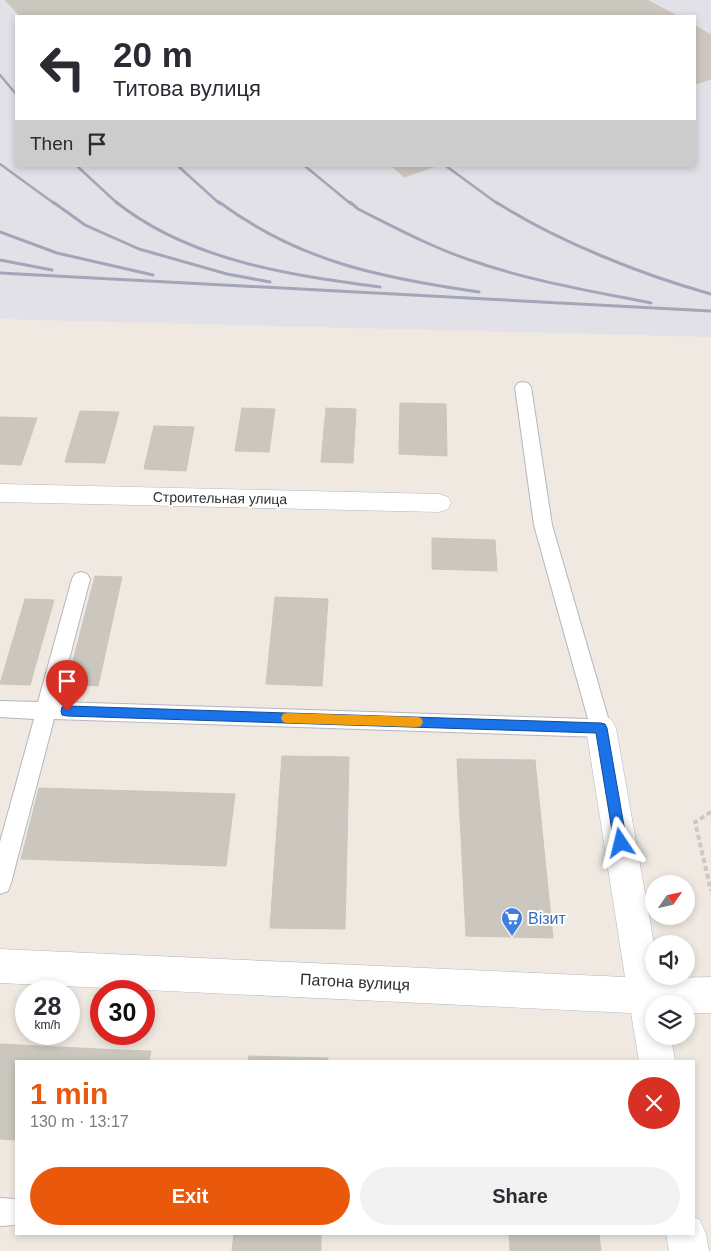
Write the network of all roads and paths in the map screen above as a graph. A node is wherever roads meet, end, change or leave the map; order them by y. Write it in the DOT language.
graph roads {
  1 [pos="523,387"];
  2 [pos="0,493"];
  3 [pos="439,503"];
  4 [pos="81,578"];
  5 [pos="0,709"];
  6 [pos="47,710"];
  7 [pos="601,728"];
  8 [pos="711,812"];
  9 [pos="0,883"];
  10 [pos="711,891"];
  11 [pos="0,966"];
  12 [pos="647,995"];
  13 [pos="695,995"];
  14 [pos="711,995"];
  15 [pos="645,996"];
  16 [pos="655,1045"];
  17 [pos="658,1060"];
  18 [pos="0,1212"];
  19 [pos="15,1212"];
  20 [pos="686,1235"];
  21 [pos="689,1251"];
  1 -- 7 [label="lane"];
  2 -- 3 [label="street, Строительная улица"];
  4 -- 6 [label="lane"];
  5 -- 6 [label="lane"];
  6 -- 7 [label="lane"];
  6 -- 9 [label="lane"];
  7 -- 12 [label="street"];
  8 -- 10 [label="path"];
  11 -- 15 [label="street, Патона вулиця"];
  13 -- 14 [label="street, Патона вулиця"];
  16 -- 17 [label="street"];
  18 -- 19 [label="lane"];
  20 -- 21 [label="street"];
}
